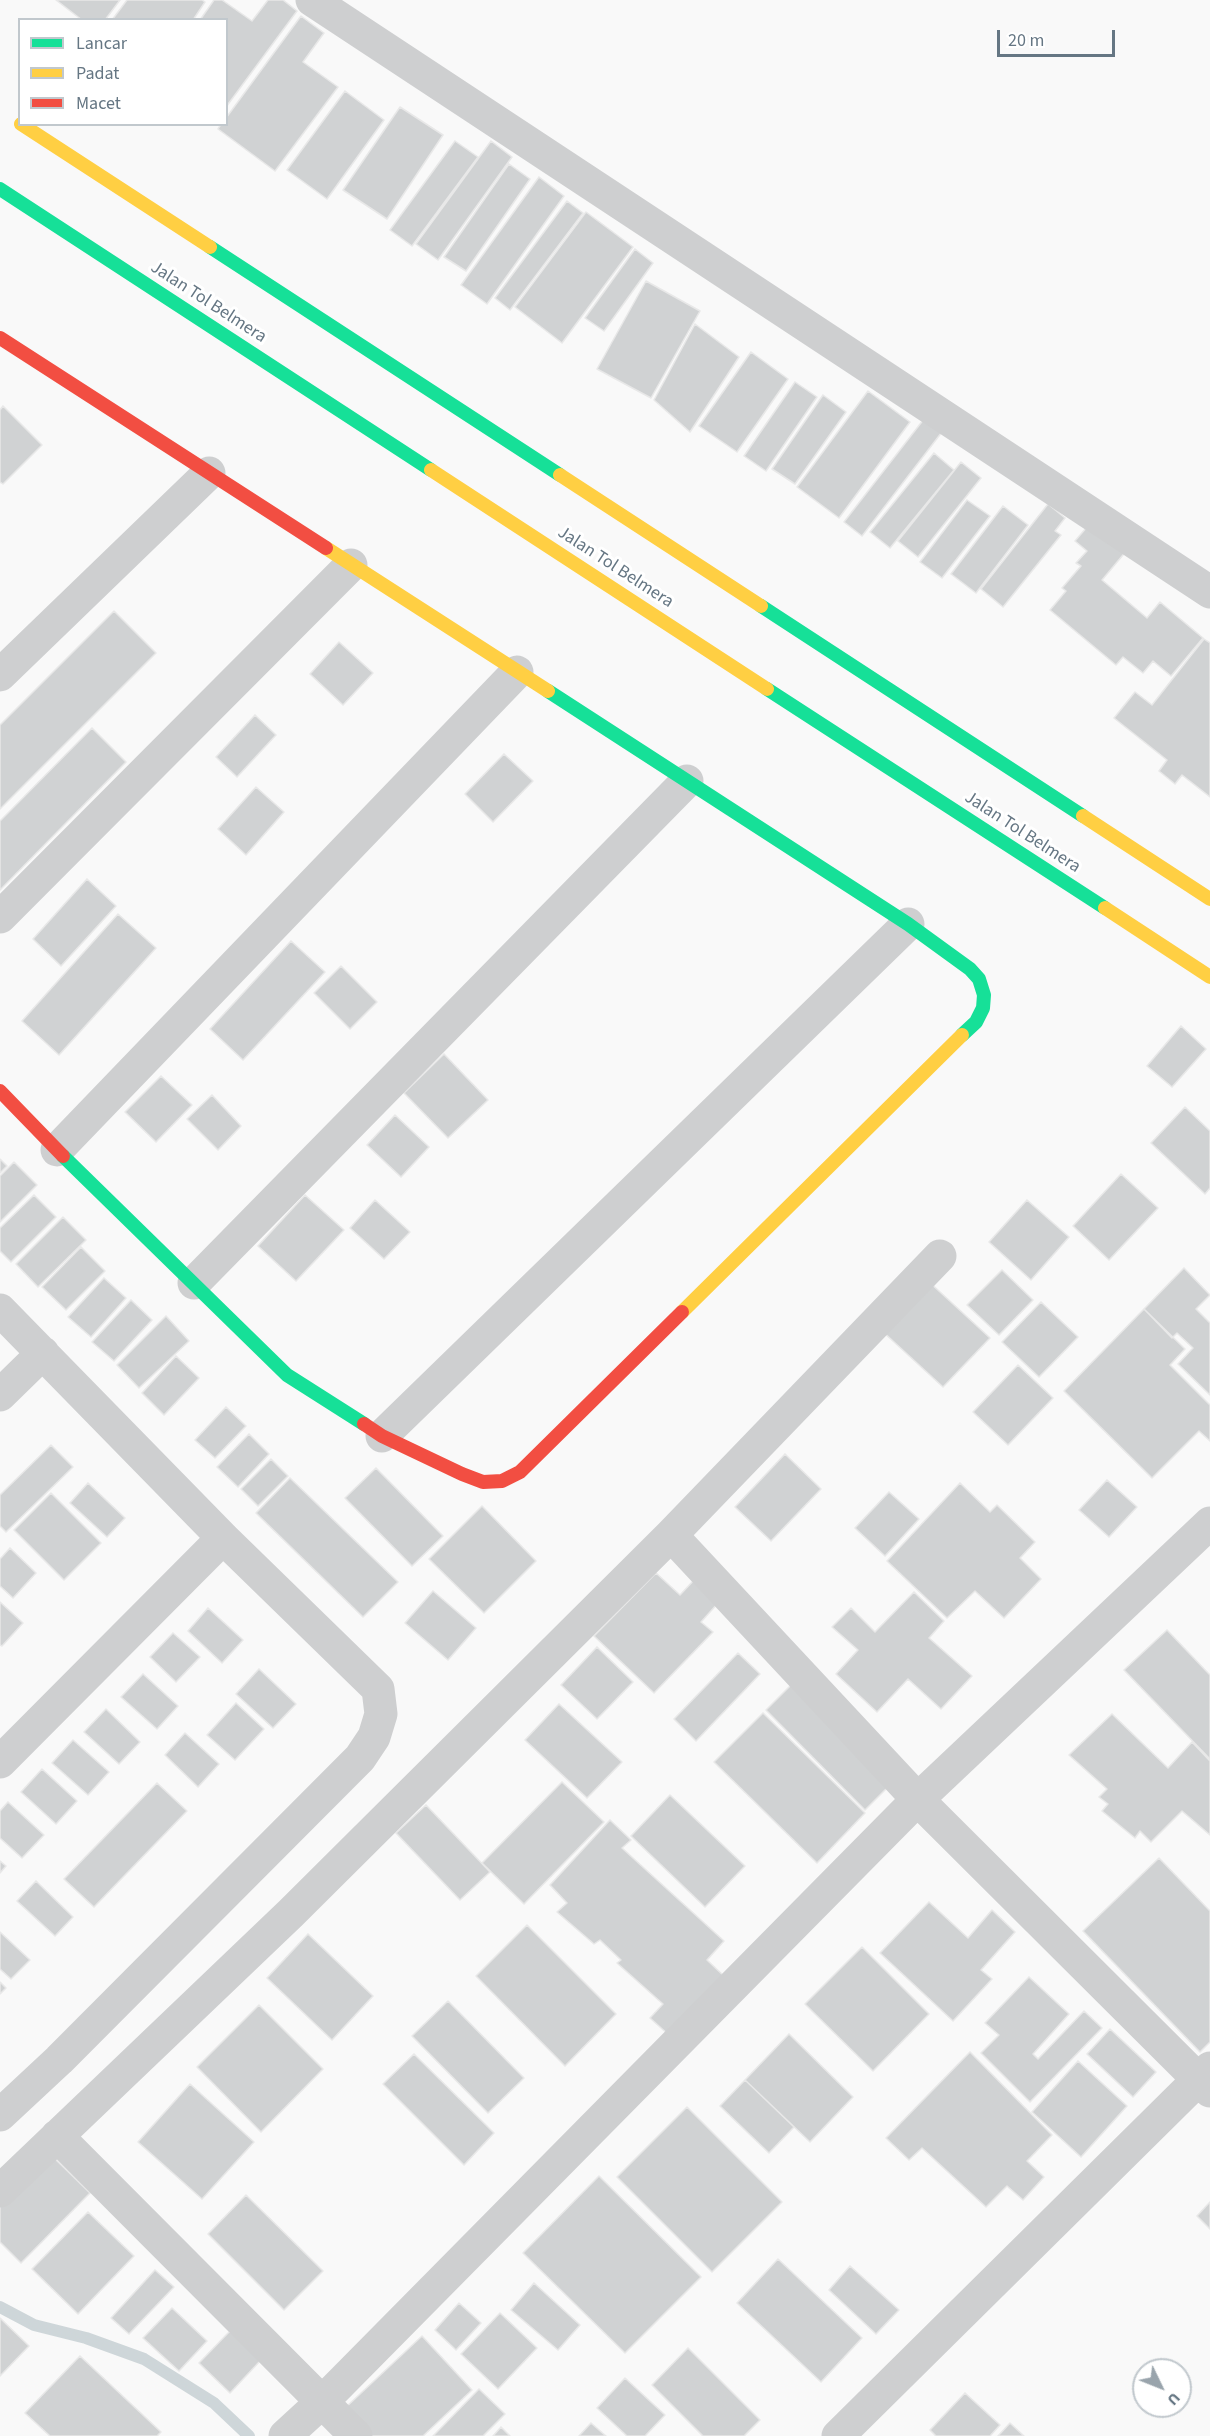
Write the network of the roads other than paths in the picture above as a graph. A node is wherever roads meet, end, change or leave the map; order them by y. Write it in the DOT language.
graph roads {
  1 [pos="312,0"];
  2 [pos="23,126"];
  3 [pos="0,189"];
  4 [pos="4,347"];
  5 [pos="209,472"];
  6 [pos="351,565"];
  7 [pos="1210,592"];
  8 [pos="517,672"];
  9 [pos="0,675"];
  10 [pos="687,781"];
  11 [pos="1210,899"];
  12 [pos="0,917"];
  13 [pos="908,924"];
  14 [pos="1210,977"];
  15 [pos="0,1091"];
  16 [pos="57,1150"];
  17 [pos="940,1256"];
  18 [pos="194,1282"];
  19 [pos="0,1310"];
  20 [pos="43,1353"];
  21 [pos="0,1395"];
  22 [pos="382,1436"];
  23 [pos="1210,1523"];
  24 [pos="672,1535"];
  25 [pos="223,1538"];
  26 [pos="0,1762"];
  27 [pos="918,1799"];
  28 [pos="1206,2079"];
  29 [pos="0,2115"];
  30 [pos="57,2136"];
  31 [pos="0,2191"];
  32 [pos="322,2402"];
  33 [pos="285,2436"];
  34 [pos="356,2436"];
  35 [pos="838,2436"];
  1 -- 7 [label="street"];
  2 -- 11 [label="main road"];
  3 -- 14 [label="main road, Jalan Tol Belmera"];
  4 -- 5 [label="main road"];
  5 -- 6 [label="main road"];
  5 -- 9 [label="street"];
  6 -- 8 [label="main road"];
  6 -- 12 [label="street"];
  8 -- 10 [label="main road"];
  8 -- 16 [label="street"];
  10 -- 13 [label="main road"];
  10 -- 18 [label="street"];
  13 -- 22 [label="street"];
  13 -- 22 [label="main road"];
  15 -- 16 [label="main road"];
  16 -- 18 [label="main road"];
  17 -- 24 [label="street"];
  18 -- 22 [label="main road"];
  19 -- 20 [label="street"];
  20 -- 21 [label="street"];
  20 -- 25 [label="street"];
  23 -- 27 [label="street"];
  24 -- 27 [label="street"];
  24 -- 30 [label="street"];
  25 -- 26 [label="street"];
  25 -- 29 [label="street"];
  27 -- 28 [label="street"];
  27 -- 32 [label="street"];
  28 -- 35 [label="street"];
  30 -- 31 [label="street"];
  30 -- 32 [label="street"];
  32 -- 33 [label="street"];
  32 -- 34 [label="street"];
}
